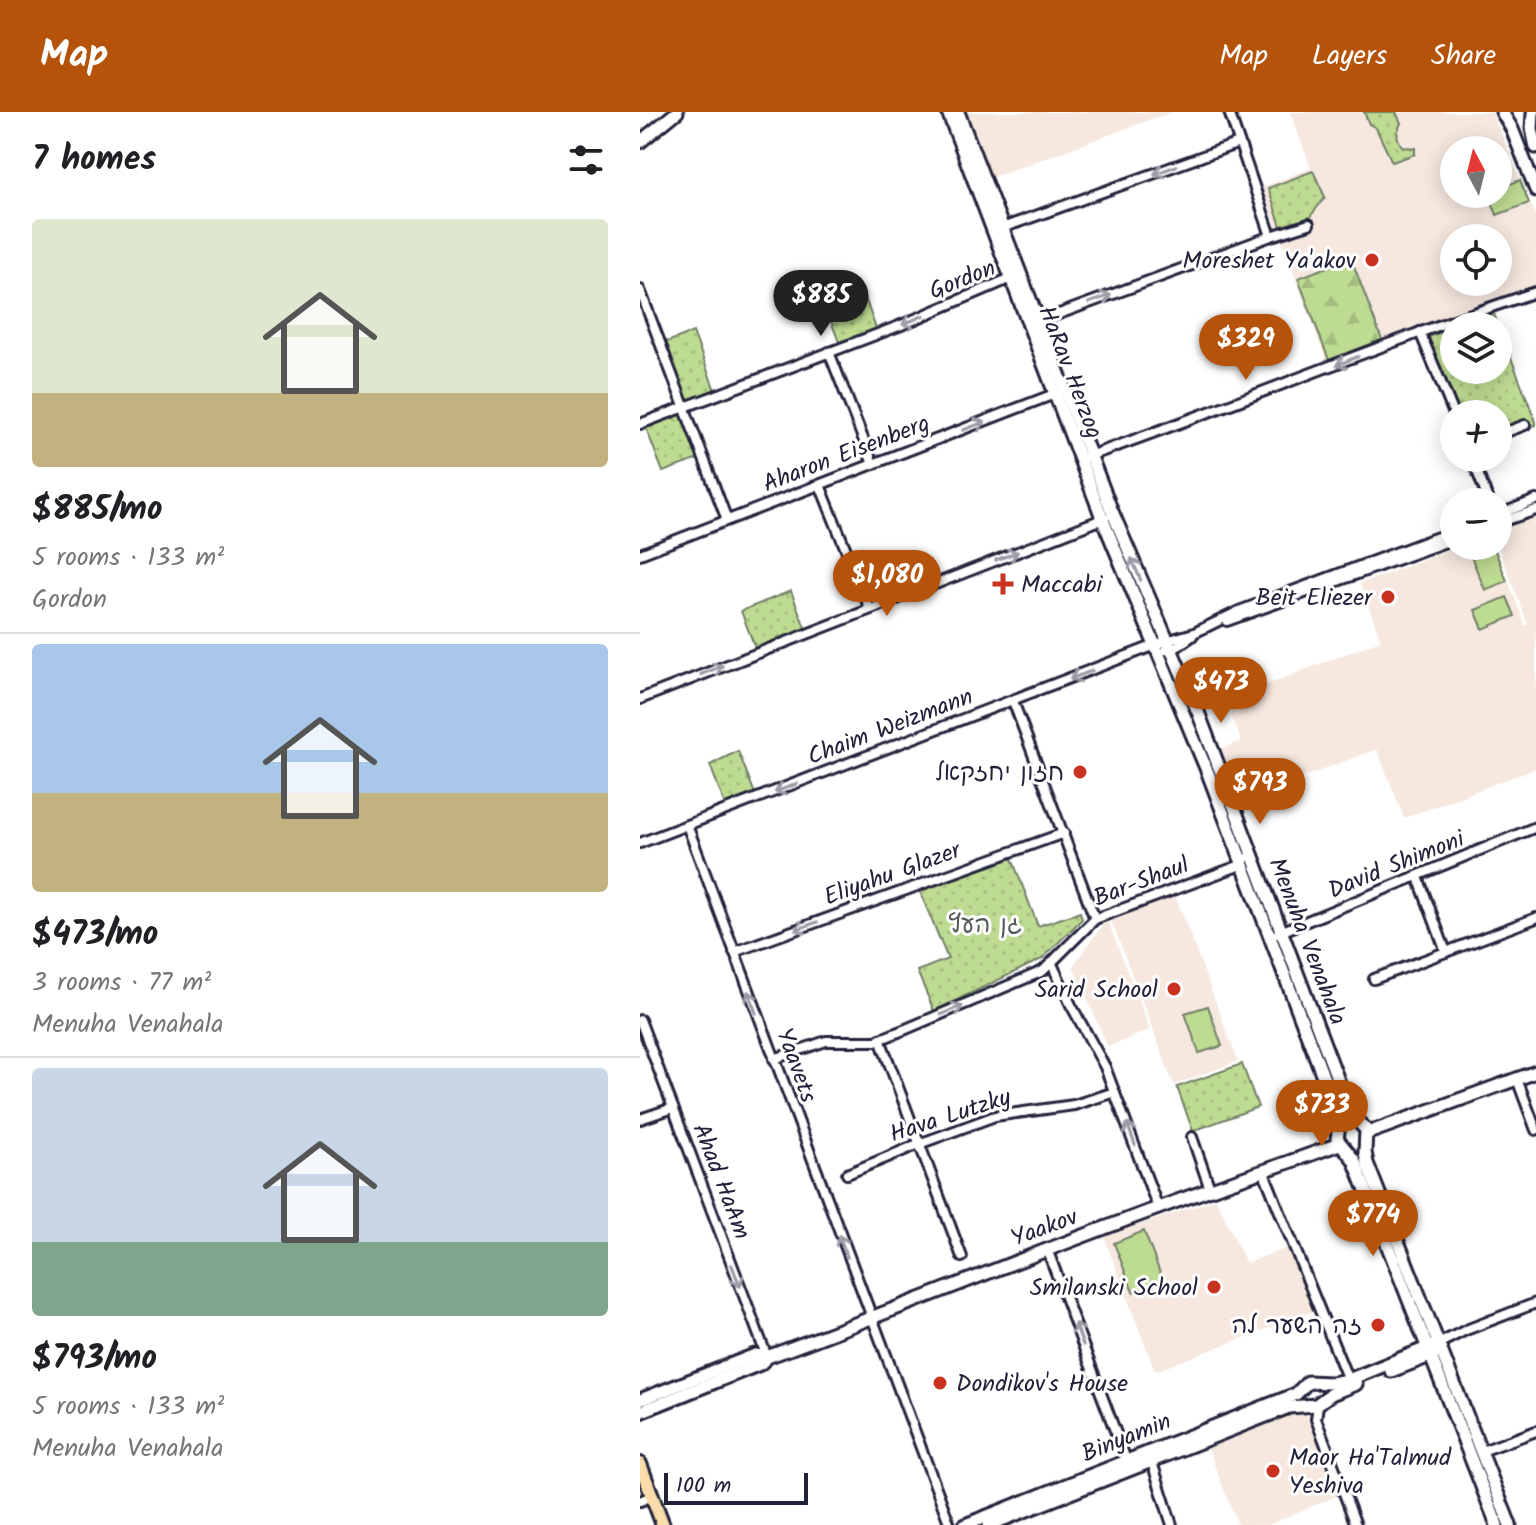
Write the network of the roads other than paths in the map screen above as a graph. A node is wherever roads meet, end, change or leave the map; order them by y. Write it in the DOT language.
graph roads {
  1 [pos="677,112"];
  2 [pos="948,112"];
  3 [pos="958,112"];
  4 [pos="1229,112"];
  5 [pos="1533,113"];
  6 [pos="1504,115"];
  7 [pos="640,142"];
  8 [pos="1239,143"];
  9 [pos="1536,147"];
  10 [pos="1536,190"];
  11 [pos="1309,224"];
  12 [pos="1002,228"];
  13 [pos="1271,236"];
  14 [pos="997,240"];
  15 [pos="1011,279"];
  16 [pos="1027,290"];
  17 [pos="1536,292"];
  18 [pos="641,293"];
  19 [pos="1027,315"];
  20 [pos="1040,321"];
  21 [pos="1420,332"];
  22 [pos="829,352"];
  23 [pos="1060,390"];
  24 [pos="1448,400"];
  25 [pos="684,407"];
  26 [pos="640,424"];
  27 [pos="1525,425"];
  28 [pos="1512,430"];
  29 [pos="1086,457"];
  30 [pos="873,464"];
  31 [pos="820,485"];
  32 [pos="1536,500"];
  33 [pos="1111,509"];
  34 [pos="1512,509"];
  35 [pos="1536,510"];
  36 [pos="1512,518"];
  37 [pos="727,520"];
  38 [pos="1103,520"];
  39 [pos="1440,536"];
  40 [pos="1440,544"];
  41 [pos="640,554"];
  42 [pos="869,607"];
  43 [pos="1211,625"];
  44 [pos="1168,646"];
  45 [pos="1154,647"];
  46 [pos="640,699"];
  47 [pos="1013,701"];
  48 [pos="687,825"];
  49 [pos="1536,827"];
  50 [pos="1064,833"];
  51 [pos="640,843"];
  52 [pos="1251,852"];
  53 [pos="1241,865"];
  54 [pos="1418,877"];
  55 [pos="1536,918"];
  56 [pos="1095,919"];
  57 [pos="1276,934"];
  58 [pos="734,952"];
  59 [pos="1446,952"];
  60 [pos="1052,964"];
  61 [pos="1374,979"];
  62 [pos="640,1020"];
  63 [pos="880,1039"];
  64 [pos="774,1059"];
  65 [pos="1536,1072"];
  66 [pos="1517,1079"];
  67 [pos="1115,1092"];
  68 [pos="673,1108"];
  69 [pos="640,1119"];
  70 [pos="1357,1122"];
  71 [pos="1339,1129"];
  72 [pos="1536,1130"];
  73 [pos="1192,1137"];
  74 [pos="1367,1138"];
  75 [pos="919,1144"];
  76 [pos="1343,1147"];
  77 [pos="1263,1170"];
  78 [pos="847,1174"];
  79 [pos="1210,1189"];
  80 [pos="1158,1208"];
  81 [pos="1047,1249"];
  82 [pos="962,1257"];
  83 [pos="1536,1303"];
  84 [pos="871,1319"];
  85 [pos="1440,1343"];
  86 [pos="1430,1351"];
  87 [pos="767,1357"];
  88 [pos="1348,1380"];
  89 [pos="1318,1382"];
  90 [pos="1303,1388"];
  91 [pos="640,1400"];
  92 [pos="1317,1403"];
  93 [pos="640,1412"];
  94 [pos="1536,1431"];
  95 [pos="1482,1451"];
  96 [pos="1150,1457"];
  97 [pos="1126,1460"];
  98 [pos="640,1464"];
  99 [pos="1118,1476"];
  100 [pos="646,1499"];
  101 [pos="663,1524"];
  102 [pos="950,1525"];
  103 [pos="965,1525"];
  104 [pos="989,1525"];
  105 [pos="1172,1525"];
  106 [pos="1356,1525"];
  107 [pos="1497,1525"];
  108 [pos="1510,1525"];
  1 -- 7 [label="street"];
  2 -- 14 [label="street, HaRav Herzog"];
  3 -- 12 [label="street, HaRav Herzog"];
  4 -- 8 [label="street"];
  5 -- 6 [label="street"];
  5 -- 9 [label="street"];
  6 -- 10 [label="street"];
  8 -- 12 [label="street, one-way"];
  8 -- 13 [label="street"];
  11 -- 13 [label="street"];
  12 -- 14 [label="street"];
  12 -- 16 [label="street, HaRav Herzog"];
  20 -- 13 [label="street, one-way"];
  14 -- 15 [label="street, HaRav Herzog"];
  15 -- 16 [label="street, Gordon"];
  15 -- 19 [label="street, HaRav Herzog"];
  15 -- 22 [label="street, Gordon, one-way"];
  16 -- 20 [label="street, HaRav Herzog"];
  17 -- 21 [label="street"];
  18 -- 25 [label="street"];
  19 -- 20 [label="street"];
  19 -- 23 [label="street, HaRav Herzog"];
  20 -- 23 [label="street, HaRav Herzog"];
  21 -- 24 [label="street"];
  21 -- 29 [label="street, one-way"];
  22 -- 25 [label="street, Gordon"];
  22 -- 30 [label="street"];
  23 -- 29 [label="street, HaRav Herzog"];
  30 -- 23 [label="street, Aharon Eisenberg, one-way"];
  25 -- 26 [label="street, Gordon"];
  25 -- 37 [label="street"];
  27 -- 28 [label="street"];
  29 -- 33 [label="street, HaRav Herzog"];
  29 -- 38 [label="street, HaRav Herzog"];
  30 -- 31 [label="street, Aharon Eisenberg"];
  31 -- 37 [label="street, Aharon Eisenberg"];
  31 -- 42 [label="street"];
  32 -- 34 [label="street"];
  33 -- 38 [label="street"];
  44 -- 33 [label="street, HaRav Herzog, one-way"];
  35 -- 36 [label="street"];
  37 -- 41 [label="street, Aharon Eisenberg"];
  42 -- 38 [label="street, one-way"];
  38 -- 45 [label="street, HaRav Herzog"];
  39 -- 43 [label="street"];
  40 -- 43 [label="street"];
  46 -- 42 [label="street, one-way"];
  43 -- 44 [label="street, Chaim Weizmann"];
  44 -- 45 [label="street, Chaim Weizmann"];
  44 -- 52 [label="street, Menuha Venahala"];
  45 -- 47 [label="street, Chaim Weizmann, one-way"];
  45 -- 53 [label="street, Menuha Venahala"];
  47 -- 48 [label="street, Chaim Weizmann, one-way"];
  47 -- 50 [label="street"];
  48 -- 51 [label="street, Chaim Weizmann"];
  48 -- 58 [label="street, Yaavets"];
  49 -- 54 [label="street, David Shimoni"];
  50 -- 56 [label="street"];
  50 -- 58 [label="street, Eliyahu Glazer, one-way"];
  52 -- 53 [label="street"];
  52 -- 57 [label="street, Menuha Venahala"];
  53 -- 56 [label="street, Bar-Shaul"];
  53 -- 57 [label="street, Menuha Venahala"];
  54 -- 57 [label="street, David Shimoni"];
  54 -- 59 [label="street"];
  55 -- 59 [label="street"];
  56 -- 60 [label="street, Bar-Shaul"];
  57 -- 70 [label="street, Menuha Venahala"];
  57 -- 71 [label="street, Menuha Venahala"];
  64 -- 58 [label="street, Yaavets, one-way"];
  59 -- 61 [label="street"];
  63 -- 60 [label="street, Bar-Shaul, one-way"];
  60 -- 67 [label="street"];
  62 -- 68 [label="street, Ahad HaAm"];
  63 -- 64 [label="street"];
  63 -- 75 [label="street"];
  84 -- 64 [label="street, Yaavets, one-way"];
  65 -- 66 [label="street"];
  66 -- 72 [label="street"];
  66 -- 74 [label="street"];
  67 -- 75 [label="street, Hava Lutzky"];
  80 -- 67 [label="street, one-way"];
  68 -- 69 [label="street"];
  68 -- 87 [label="street, Ahad HaAm, one-way"];
  70 -- 71 [label="street"];
  70 -- 74 [label="street"];
  71 -- 76 [label="street"];
  73 -- 79 [label="street"];
  74 -- 76 [label="street"];
  74 -- 85 [label="street"];
  75 -- 78 [label="street, Hava Lutzky"];
  75 -- 82 [label="street"];
  76 -- 77 [label="street, Yaakov"];
  76 -- 86 [label="street"];
  77 -- 79 [label="street, Yaakov"];
  77 -- 88 [label="street"];
  79 -- 80 [label="street, Yaakov"];
  80 -- 81 [label="street, Yaakov"];
  81 -- 84 [label="street, Yaakov"];
  97 -- 81 [label="street, one-way"];
  83 -- 85 [label="street"];
  84 -- 87 [label="street, Yaakov"];
  84 -- 102 [label="street, Yaavets"];
  85 -- 86 [label="street, Binyamin"];
  85 -- 95 [label="street"];
  86 -- 88 [label="street, Binyamin"];
  86 -- 92 [label="street, Binyamin"];
  86 -- 107 [label="street"];
  87 -- 91 [label="street, Yaakov"];
  87 -- 93 [label="street, Yaakov"];
  88 -- 89 [label="street, Binyamin"];
  89 -- 90 [label="street, Binyamin"];
  89 -- 92 [label="street"];
  90 -- 92 [label="street"];
  90 -- 96 [label="street, Binyamin"];
  92 -- 96 [label="street, Binyamin"];
  92 -- 106 [label="street"];
  94 -- 95 [label="street"];
  95 -- 108 [label="street"];
  96 -- 97 [label="street, Binyamin"];
  96 -- 99 [label="street, Binyamin"];
  96 -- 105 [label="street"];
  97 -- 99 [label="street"];
  97 -- 103 [label="street, Binyamin"];
  98 -- 100 [label="main road"];
  99 -- 104 [label="street, Binyamin"];
  100 -- 101 [label="main road"];
}
